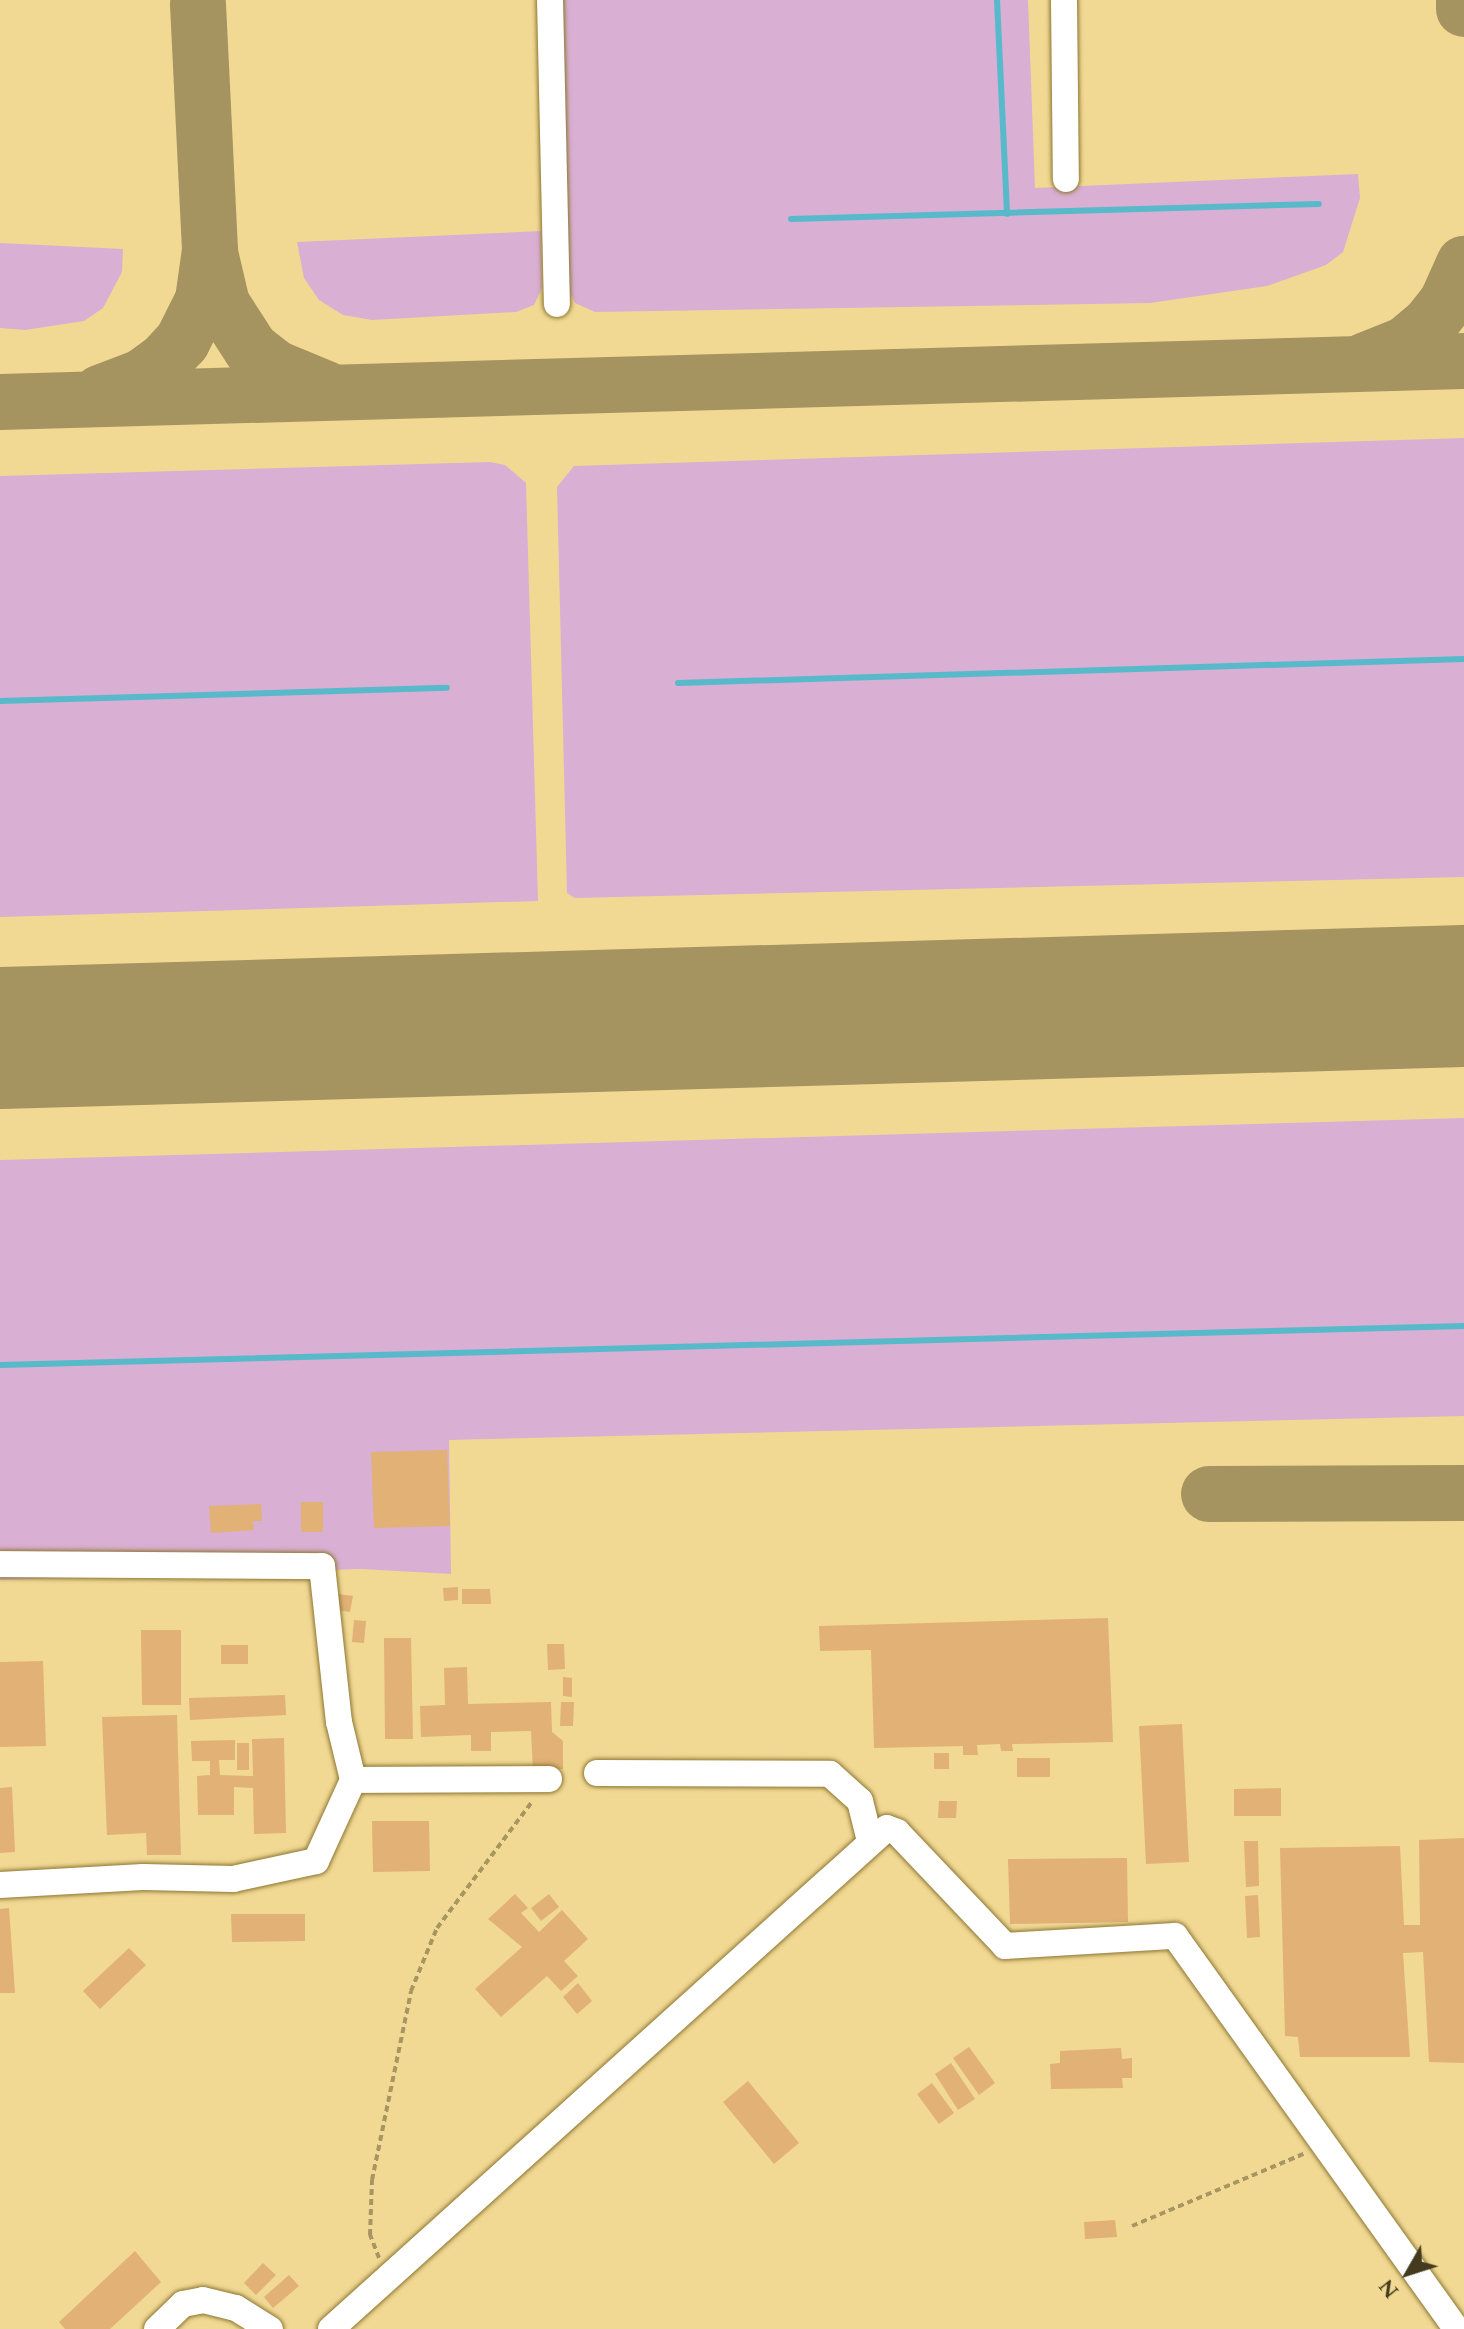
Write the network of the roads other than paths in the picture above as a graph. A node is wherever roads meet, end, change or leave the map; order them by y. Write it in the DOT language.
graph roads {
  1 [pos="550,0"];
  2 [pos="1064,0"];
  3 [pos="1066,179"];
  4 [pos="557,304"];
  5 [pos="0,1564"];
  6 [pos="597,1773"];
  7 [pos="549,1779"];
  8 [pos="353,1780"];
  9 [pos="870,1841"];
  10 [pos="0,1885"];
  11 [pos="157,2329"];
  12 [pos="270,2329"];
  13 [pos="331,2329"];
  14 [pos="1456,2329"];
  1 -- 4 [label="street"];
  2 -- 3 [label="street"];
  5 -- 8 [label="street"];
  6 -- 9 [label="street"];
  7 -- 8 [label="street"];
  8 -- 10 [label="street"];
  9 -- 13 [label="street"];
  9 -- 14 [label="street"];
  11 -- 12 [label="street"];
}
